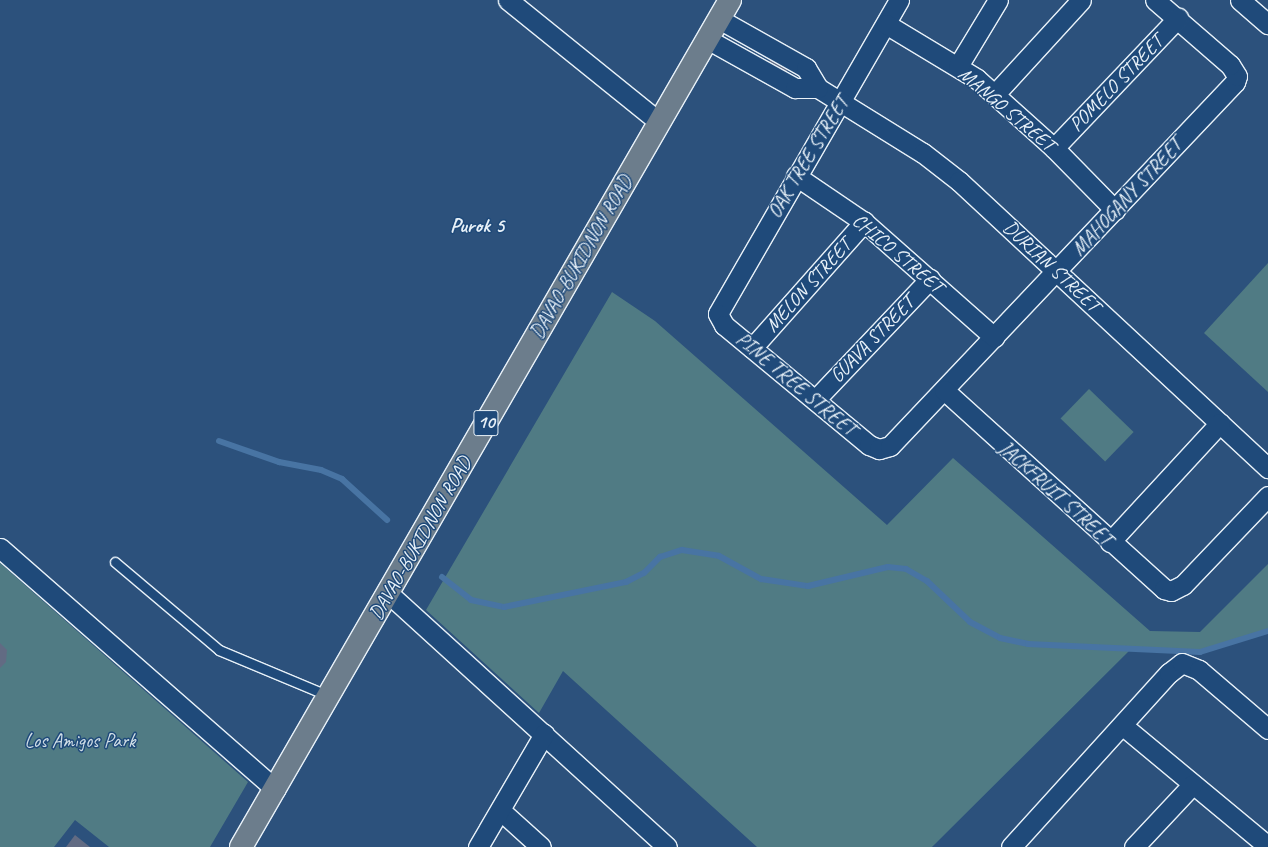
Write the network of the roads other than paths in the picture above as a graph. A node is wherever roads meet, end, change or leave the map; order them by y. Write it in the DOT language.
graph roads {
  1 [pos="508,0"];
  2 [pos="730,0"];
  3 [pos="899,0"];
  4 [pos="998,0"];
  5 [pos="1081,0"];
  6 [pos="1155,0"];
  7 [pos="1240,0"];
  8 [pos="1178,18"];
  9 [pos="719,19"];
  10 [pos="886,24"];
  11 [pos="1268,24"];
  12 [pos="708,39"];
  13 [pos="958,66"];
  14 [pos="818,88"];
  15 [pos="995,94"];
  16 [pos="841,101"];
  17 [pos="659,122"];
  18 [pos="1054,148"];
  19 [pos="796,176"];
  20 [pos="1115,210"];
  21 [pos="864,222"];
  22 [pos="1058,271"];
  23 [pos="930,279"];
  24 [pos="718,314"];
  25 [pos="994,337"];
  26 [pos="752,348"];
  27 [pos="944,390"];
  28 [pos="815,400"];
  29 [pos="1220,423"];
  30 [pos="879,449"];
  31 [pos="1268,468"];
  32 [pos="1268,496"];
  33 [pos="1110,542"];
  34 [pos="0,548"];
  35 [pos="115,562"];
  36 [pos="388,593"];
  37 [pos="329,696"];
  38 [pos="1122,725"];
  39 [pos="1268,729"];
  40 [pos="544,734"];
  41 [pos="1193,784"];
  42 [pos="275,789"];
  43 [pos="500,810"];
  44 [pos="1259,844"];
  45 [pos="241,847"];
  46 [pos="478,847"];
  47 [pos="541,847"];
  48 [pos="667,847"];
  49 [pos="1010,847"];
  50 [pos="1134,847"];
  1 -- 17 [label="street"];
  2 -- 9 [label="highway, DAVAO-BUKIDNON ROAD / 10"];
  3 -- 10 [label="street, OAK TREE STREET"];
  4 -- 13 [label="street"];
  5 -- 15 [label="street"];
  6 -- 8 [label="street"];
  7 -- 11 [label="street"];
  8 -- 18 [label="street, POMELO STREET"];
  8 -- 20 [label="street, MAHOGANY STREET"];
  9 -- 12 [label="highway, DAVAO-BUKIDNON ROAD / 10"];
  9 -- 14 [label="street, DURIAN STREET"];
  10 -- 13 [label="street, MANGO STREET"];
  10 -- 16 [label="street, OAK TREE STREET"];
  12 -- 14 [label="street, DURIAN STREET"];
  12 -- 17 [label="highway, DAVAO-BUKIDNON ROAD / 10"];
  13 -- 15 [label="street, MANGO STREET"];
  14 -- 16 [label="street, DURIAN STREET"];
  15 -- 18 [label="street, MANGO STREET"];
  16 -- 19 [label="street, OAK TREE STREET"];
  16 -- 22 [label="street, DURIAN STREET"];
  17 -- 36 [label="highway, DAVAO-BUKIDNON ROAD / 10"];
  18 -- 20 [label="street, MANGO STREET"];
  19 -- 21 [label="street, CHICO STREET"];
  19 -- 24 [label="street, OAK TREE STREET"];
  20 -- 22 [label="street, MAHOGANY STREET"];
  21 -- 23 [label="street, CHICO STREET"];
  21 -- 26 [label="street, MELON STREET"];
  22 -- 25 [label="street, MAHOGANY STREET"];
  22 -- 29 [label="street, DURIAN STREET"];
  23 -- 25 [label="street, CHICO STREET"];
  23 -- 28 [label="street, GUAVA STREET"];
  24 -- 26 [label="street, PINE TREE STREET"];
  25 -- 27 [label="street, MAHOGANY STREET"];
  26 -- 28 [label="street, PINE TREE STREET"];
  27 -- 30 [label="street, MAHOGANY STREET"];
  27 -- 33 [label="street, JACKFRUIT STREET"];
  28 -- 30 [label="street, PINE TREE STREET"];
  29 -- 31 [label="street, DURIAN STREET"];
  29 -- 33 [label="street"];
  32 -- 33 [label="street, JACKFRUIT STREET"];
  34 -- 42 [label="street"];
  35 -- 37 [label="lane"];
  36 -- 37 [label="highway, DAVAO-BUKIDNON ROAD / 10"];
  36 -- 40 [label="street"];
  37 -- 42 [label="highway, DAVAO-BUKIDNON ROAD / 10"];
  38 -- 39 [label="street"];
  38 -- 41 [label="street"];
  38 -- 49 [label="street"];
  40 -- 43 [label="street"];
  40 -- 48 [label="street"];
  41 -- 44 [label="street"];
  41 -- 50 [label="street"];
  42 -- 45 [label="highway, DAVAO-BUKIDNON ROAD / 10"];
  43 -- 46 [label="street"];
  43 -- 47 [label="street"];
}
